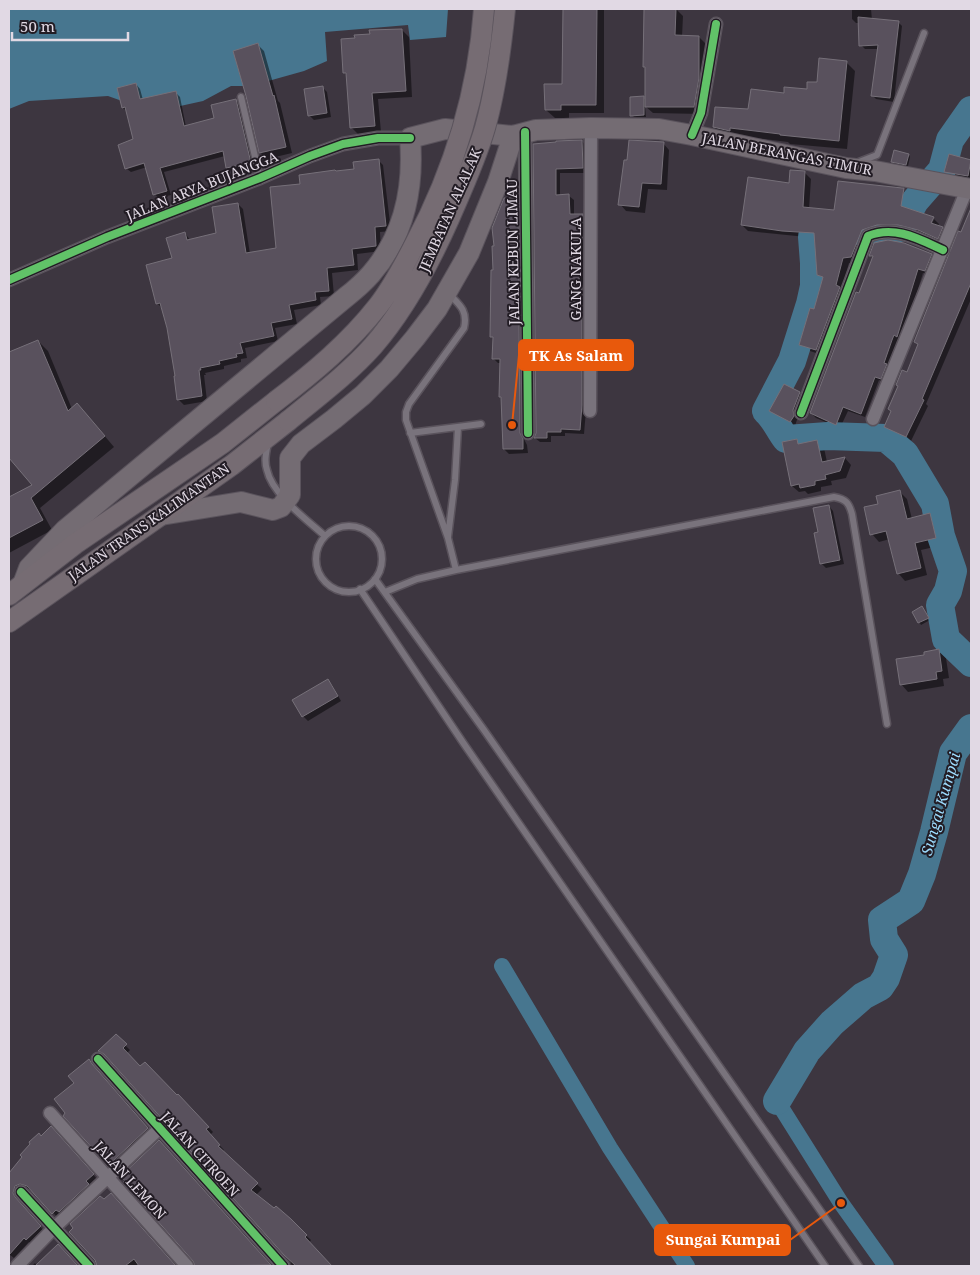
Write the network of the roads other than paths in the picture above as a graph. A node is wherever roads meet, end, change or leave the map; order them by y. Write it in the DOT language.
graph roads {
  1 [pos="484,9"];
  2 [pos="505,9"];
  3 [pos="716,24"];
  4 [pos="924,33"];
  5 [pos="241,97"];
  6 [pos="591,128"];
  7 [pos="519,134"];
  8 [pos="692,135"];
  9 [pos="410,138"];
  10 [pos="846,168"];
  11 [pos="260,178"];
  12 [pos="969,189"];
  13 [pos="943,250"];
  14 [pos="9,280"];
  15 [pos="446,291"];
  16 [pos="276,402"];
  17 [pos="590,411"];
  18 [pos="801,413"];
  19 [pos="873,419"];
  20 [pos="288,421"];
  21 [pos="481,424"];
  22 [pos="458,427"];
  23 [pos="410,433"];
  24 [pos="528,433"];
  25 [pos="269,436"];
  26 [pos="287,501"];
  27 [pos="161,515"];
  28 [pos="325,536"];
  29 [pos="448,538"];
  30 [pos="456,570"];
  31 [pos="375,579"];
  32 [pos="16,589"];
  33 [pos="360,590"];
  34 [pos="385,592"];
  35 [pos="9,622"];
  36 [pos="887,724"];
  37 [pos="98,1060"];
  38 [pos="50,1113"];
  39 [pos="160,1128"];
  40 [pos="108,1177"];
  41 [pos="21,1192"];
  42 [pos="54,1228"];
  43 [pos="18,1266"];
  44 [pos="89,1266"];
  45 [pos="187,1266"];
  46 [pos="283,1266"];
  47 [pos="825,1266"];
  48 [pos="859,1266"];
  1 -- 16 [label="highway, JEMBATAN ALALAK, bridge"];
  2 -- 20 [label="highway, JEMBATAN ALALAK, bridge"];
  3 -- 8 [label="street"];
  4 -- 10 [label="lane"];
  5 -- 11 [label="lane"];
  6 -- 7 [label="main road, JALAN BERANGAS TIMUR"];
  6 -- 8 [label="main road, JALAN BERANGAS TIMUR"];
  6 -- 17 [label="street, GANG NAKULA"];
  7 -- 9 [label="main road, JALAN BERANGAS TIMUR"];
  7 -- 15 [label="main road"];
  7 -- 24 [label="street, JALAN KEBUN LIMAU"];
  8 -- 10 [label="main road, JALAN BERANGAS TIMUR"];
  9 -- 11 [label="street, JALAN ARYA BUJANGGA"];
  9 -- 32 [label="main road"];
  10 -- 12 [label="main road, JALAN BERANGAS TIMUR"];
  11 -- 14 [label="street, JALAN ARYA BUJANGGA"];
  12 -- 13 [label="street"];
  13 -- 18 [label="street"];
  13 -- 19 [label="street"];
  15 -- 23 [label="lane"];
  15 -- 26 [label="main road"];
  16 -- 32 [label="highway, JALAN TRANS KALIMANTAN"];
  20 -- 25 [label="highway, JALAN TRANS KALIMANTAN"];
  21 -- 22 [label="lane"];
  22 -- 23 [label="lane"];
  22 -- 29 [label="lane"];
  23 -- 29 [label="lane"];
  25 -- 26 [label="lane"];
  25 -- 27 [label="highway, JALAN TRANS KALIMANTAN"];
  26 -- 27 [label="main road"];
  26 -- 28 [label="lane"];
  27 -- 35 [label="highway, JALAN TRANS KALIMANTAN"];
  28 -- 31 [label="lane"];
  28 -- 33 [label="lane"];
  29 -- 30 [label="lane"];
  30 -- 34 [label="lane"];
  30 -- 36 [label="lane"];
  31 -- 33 [label="lane"];
  31 -- 34 [label="lane"];
  33 -- 47 [label="lane"];
  34 -- 48 [label="lane"];
  37 -- 39 [label="street, JALAN CITROEN"];
  38 -- 40 [label="street, JALAN LEMON"];
  39 -- 40 [label="street"];
  39 -- 46 [label="street, JALAN CITROEN"];
  40 -- 42 [label="street"];
  40 -- 45 [label="street, JALAN LEMON"];
  41 -- 42 [label="street"];
  42 -- 43 [label="street"];
  42 -- 44 [label="street"];
}
